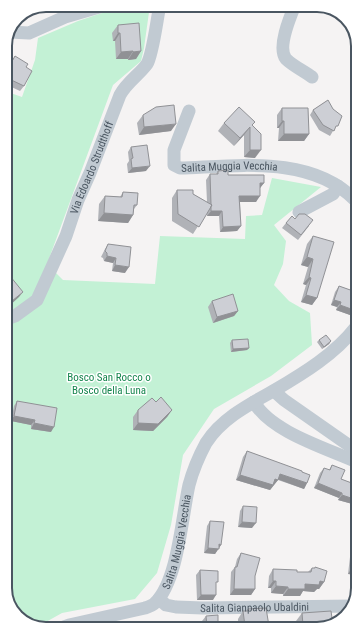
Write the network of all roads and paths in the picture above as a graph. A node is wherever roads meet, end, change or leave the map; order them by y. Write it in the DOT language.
graph roads {
  1 [pos="82,12"];
  2 [pos="159,12"];
  3 [pos="293,12"];
  4 [pos="15,32"];
  5 [pos="312,77"];
  6 [pos="189,111"];
  7 [pos="338,186"];
  8 [pos="351,197"];
  9 [pos="299,212"];
  10 [pos="12,317"];
  11 [pos="351,334"];
  12 [pos="274,390"];
  13 [pos="254,402"];
  14 [pos="351,447"];
  15 [pos="351,460"];
  16 [pos="159,599"];
  17 [pos="345,606"];
  18 [pos="81,622"];
  1 -- 4 [label="street"];
  2 -- 10 [label="street, Via Edoardo Strudthoff"];
  3 -- 5 [label="street"];
  6 -- 7 [label="street, Salita Muggia Vecchia"];
  7 -- 8 [label="street, Salita Muggia Vecchia"];
  7 -- 9 [label="street"];
  11 -- 12 [label="street, Salita Muggia Vecchia"];
  12 -- 13 [label="street, Salita Muggia Vecchia"];
  12 -- 14 [label="street"];
  13 -- 15 [label="street"];
  13 -- 16 [label="street, Salita Muggia Vecchia"];
  16 -- 17 [label="street, Salita Gianpaolo Ubaldini"];
  16 -- 18 [label="street, Salita Muggia Vecchia"];
}
